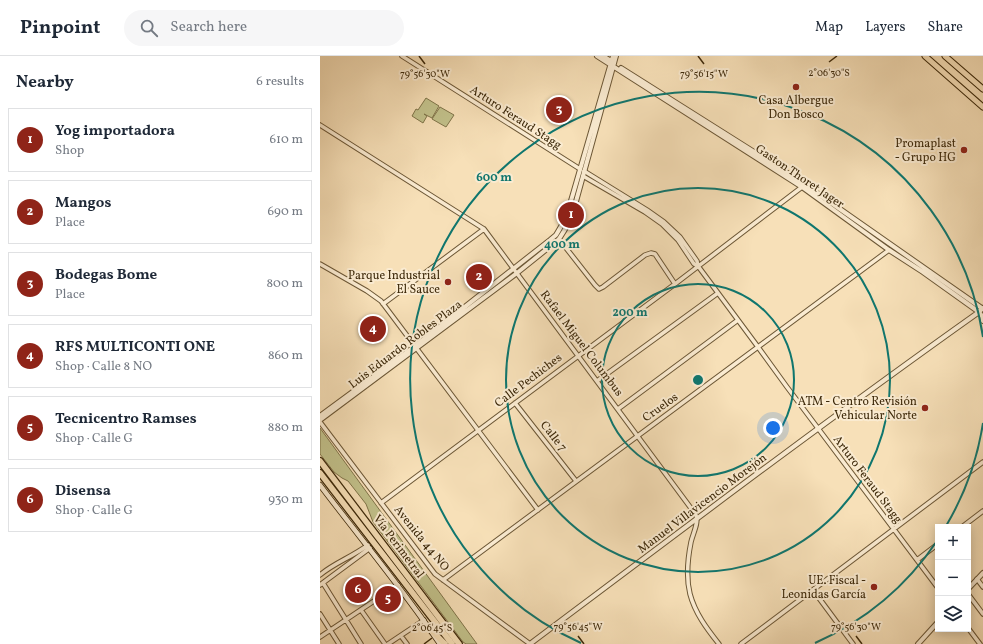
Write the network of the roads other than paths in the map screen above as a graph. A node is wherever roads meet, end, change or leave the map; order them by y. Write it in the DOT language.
graph roads {
  1 [pos="402,56"];
  2 [pos="597,56"];
  3 [pos="603,56"];
  4 [pos="613,56"];
  5 [pos="616,56"];
  6 [pos="925,56"];
  7 [pos="945,56"];
  8 [pos="612,64"];
  9 [pos="983,89"];
  10 [pos="983,107"];
  11 [pos="320,124"];
  12 [pos="582,172"];
  13 [pos="802,187"];
  14 [pos="484,229"];
  15 [pos="559,239"];
  16 [pos="889,250"];
  17 [pos="320,264"];
  18 [pos="698,266"];
  19 [pos="515,271"];
  20 [pos="675,284"];
  21 [pos="718,293"];
  22 [pos="383,304"];
  23 [pos="983,308"];
  24 [pos="979,312"];
  25 [pos="738,320"];
  26 [pos="983,321"];
  27 [pos="416,347"];
  28 [pos="758,347"];
  29 [pos="578,356"];
  30 [pos="597,381"];
  31 [pos="515,403"];
  32 [pos="618,409"];
  33 [pos="320,416"];
  34 [pos="320,421"];
  35 [pos="818,429"];
  36 [pos="478,430"];
  37 [pos="638,436"];
  38 [pos="320,462"];
  39 [pos="983,462"];
  40 [pos="320,473"];
  41 [pos="576,481"];
  42 [pos="320,485"];
  43 [pos="381,502"];
  44 [pos="538,510"];
  45 [pos="983,511"];
  46 [pos="697,519"];
  47 [pos="966,524"];
  48 [pos="894,530"];
  49 [pos="935,546"];
  50 [pos="369,547"];
  51 [pos="917,560"];
  52 [pos="983,573"];
  53 [pos="320,575"];
  54 [pos="977,579"];
  55 [pos="443,580"];
  56 [pos="321,584"];
  57 [pos="935,584"];
  58 [pos="398,585"];
  59 [pos="971,586"];
  60 [pos="983,587"];
  61 [pos="813,590"];
  62 [pos="970,596"];
  63 [pos="361,610"];
  64 [pos="320,614"];
  65 [pos="983,614"];
  66 [pos="346,619"];
  67 [pos="424,620"];
  68 [pos="935,625"];
  69 [pos="330,630"];
  70 [pos="432,631"];
  71 [pos="971,632"];
  72 [pos="401,636"];
  73 [pos="320,637"];
  74 [pos="339,644"];
  75 [pos="361,644"];
  76 [pos="385,644"];
  77 [pos="388,644"];
  78 [pos="407,644"];
  79 [pos="440,644"];
  80 [pos="445,644"];
  81 [pos="452,644"];
  82 [pos="460,644"];
  83 [pos="530,644"];
  84 [pos="719,644"];
  85 [pos="741,644"];
  86 [pos="853,644"];
  87 [pos="918,644"];
  88 [pos="980,644"];
  1 -- 12 [label="street, Arturo Feraud Stagg"];
  2 -- 8 [label="street, Gaston Thoret Jager"];
  3 -- 8 [label="street, Gaston Thoret Jager"];
  4 -- 8 [label="street, Luis Eduardo Robles Plaza"];
  5 -- 8 [label="street, Luis Eduardo Robles Plaza"];
  6 -- 10 [label="main road"];
  7 -- 9 [label="main road"];
  8 -- 12 [label="street, Luis Eduardo Robles Plaza"];
  8 -- 13 [label="street, Gaston Thoret Jager"];
  8 -- 23 [label="street, Gaston Thoret Jager"];
  11 -- 14 [label="street, Rafael Miguel Columbus"];
  12 -- 15 [label="street, Luis Eduardo Robles Plaza"];
  12 -- 18 [label="street, Arturo Feraud Stagg"];
  12 -- 19 [label="street, Luis Eduardo Robles Plaza"];
  13 -- 16 [label="street, Gaston Thoret Jager"];
  13 -- 18 [label="street, Calle Pechiches"];
  14 -- 19 [label="street, Rafael Miguel Columbus"];
  14 -- 22 [label="street"];
  15 -- 19 [label="street, Luis Eduardo Robles Plaza"];
  15 -- 20 [label="street"];
  16 -- 24 [label="street, Gaston Thoret Jager"];
  16 -- 28 [label="street, Cruelos"];
  17 -- 22 [label="street"];
  18 -- 20 [label="street, Calle Pechiches"];
  18 -- 21 [label="street, Arturo Feraud Stagg"];
  19 -- 27 [label="street, Luis Eduardo Robles Plaza"];
  19 -- 29 [label="street, Rafael Miguel Columbus"];
  20 -- 29 [label="street, Calle Pechiches"];
  21 -- 25 [label="street, Arturo Feraud Stagg"];
  21 -- 30 [label="street"];
  22 -- 27 [label="street"];
  23 -- 24 [label="street, Manuel Villavicencio Morejón"];
  24 -- 26 [label="street"];
  24 -- 35 [label="street, Manuel Villavicencio Morejón"];
  25 -- 28 [label="street, Arturo Feraud Stagg"];
  25 -- 32 [label="street"];
  27 -- 33 [label="street, Luis Eduardo Robles Plaza"];
  27 -- 34 [label="street, Luis Eduardo Robles Plaza"];
  27 -- 36 [label="street"];
  28 -- 35 [label="street, Arturo Feraud Stagg"];
  28 -- 37 [label="street, Cruelos"];
  29 -- 30 [label="street, Rafael Miguel Columbus"];
  29 -- 31 [label="street, Calle Pechiches"];
  30 -- 32 [label="street, Rafael Miguel Columbus"];
  31 -- 36 [label="street, Calle Pechiches"];
  31 -- 41 [label="street, Calle 7"];
  32 -- 37 [label="street, Rafael Miguel Columbus"];
  34 -- 43 [label="street, Avenida 44 NO"];
  35 -- 46 [label="street, Manuel Villavicencio Morejón"];
  35 -- 48 [label="street, Arturo Feraud Stagg"];
  36 -- 43 [label="street, Calle Pechiches"];
  36 -- 44 [label="street"];
  37 -- 41 [label="street, Cruelos"];
  37 -- 46 [label="street, Rafael Miguel Columbus"];
  38 -- 82 [label="highway, Vía Perimetral"];
  39 -- 48 [label="street"];
  40 -- 81 [label="highway, Vía Perimetral"];
  41 -- 44 [label="street, Cruelos"];
  42 -- 50 [label="main road, Vía Perimetral"];
  43 -- 55 [label="street, Avenida 44 NO"];
  44 -- 55 [label="street, Cruelos"];
  45 -- 47 [label="street"];
  46 -- 83 [label="street, Manuel Villavicencio Morejón"];
  46 -- 84 [label="street"];
  48 -- 51 [label="street, Arturo Feraud Stagg"];
  48 -- 61 [label="street"];
  49 -- 51 [label="street"];
  50 -- 53 [label="street"];
  50 -- 56 [label="street"];
  50 -- 58 [label="main road, Vía Perimetral"];
  51 -- 57 [label="street, Arturo Feraud Stagg"];
  52 -- 54 [label="street"];
  54 -- 59 [label="street"];
  54 -- 60 [label="street"];
  55 -- 83 [label="street, Avenida 44 NO"];
  56 -- 66 [label="street"];
  58 -- 63 [label="street"];
  58 -- 67 [label="main road, Vía Perimetral"];
  61 -- 85 [label="street"];
  61 -- 86 [label="street"];
  62 -- 65 [label="street"];
  63 -- 66 [label="street"];
  63 -- 76 [label="street"];
  64 -- 69 [label="street"];
  66 -- 69 [label="street"];
  66 -- 75 [label="street"];
  67 -- 70 [label="main road, Vía Perimetral"];
  67 -- 72 [label="street"];
  68 -- 87 [label="street"];
  69 -- 73 [label="street"];
  69 -- 74 [label="street"];
  70 -- 79 [label="main road, Vía Perimetral"];
  70 -- 80 [label="highway"];
  71 -- 88 [label="street"];
  72 -- 77 [label="street"];
  72 -- 78 [label="street"];
}
